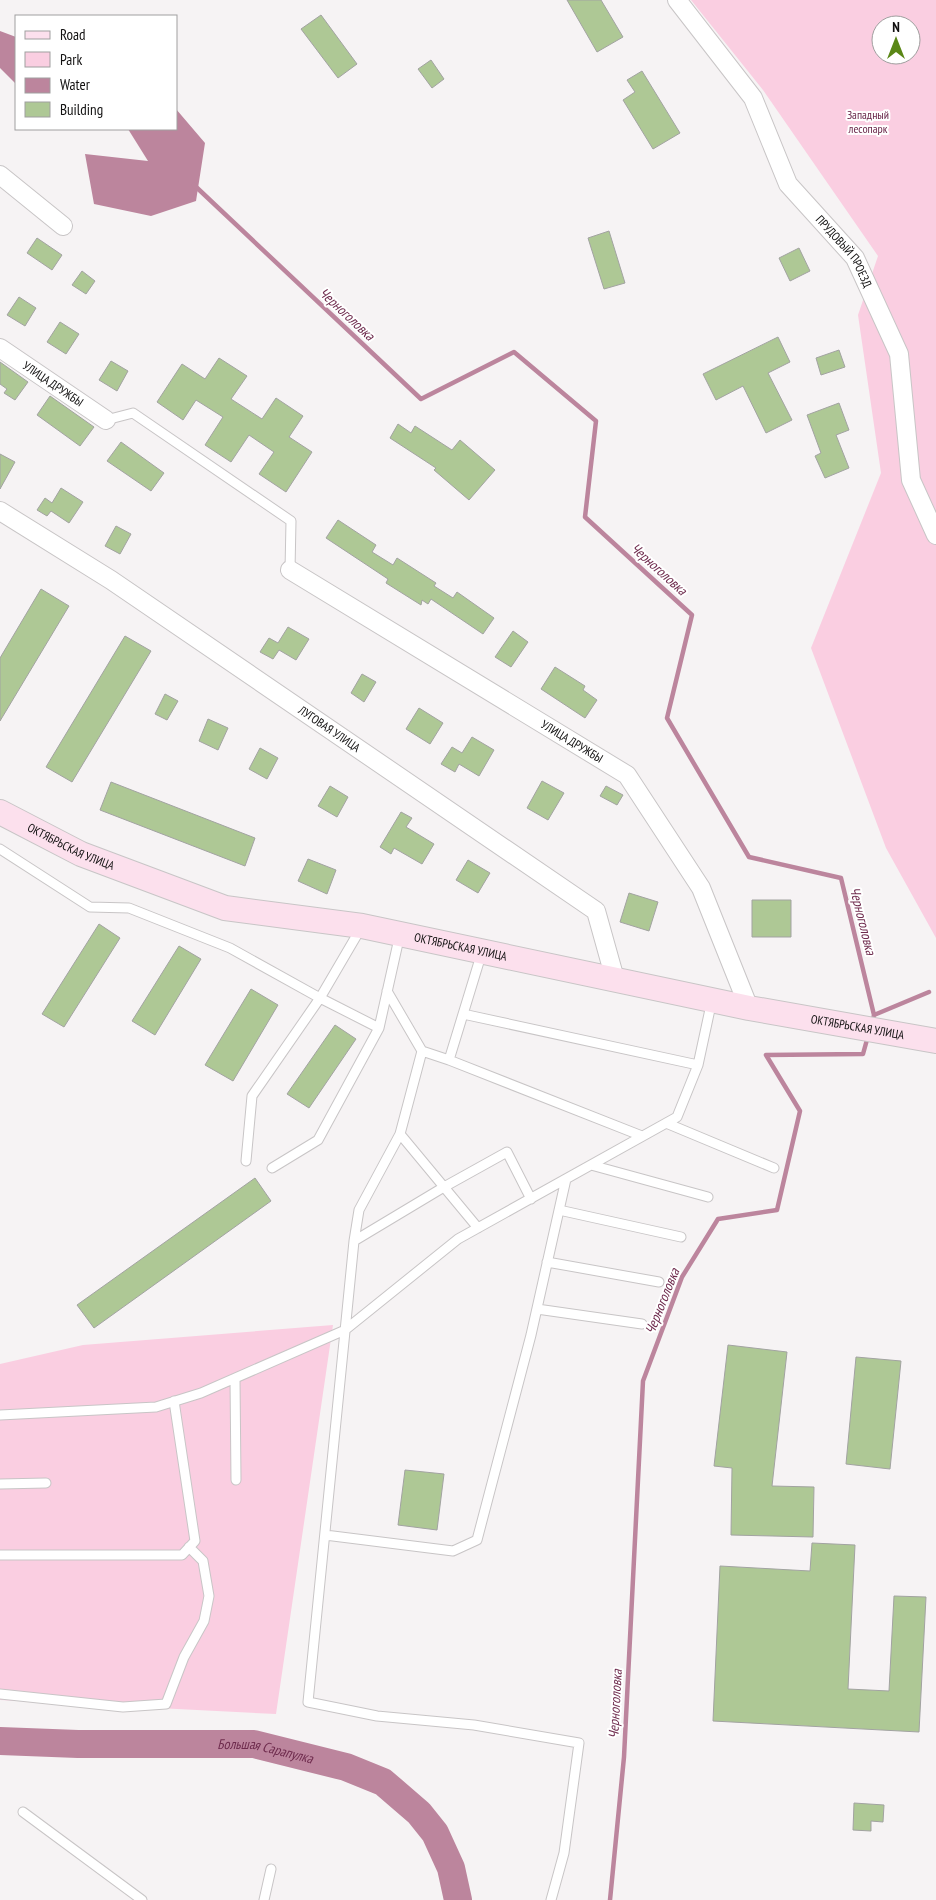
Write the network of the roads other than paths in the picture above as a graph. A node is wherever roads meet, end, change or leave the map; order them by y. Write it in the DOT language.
graph roads {
  1 [pos="677,0"];
  2 [pos="0,176"];
  3 [pos="63,226"];
  4 [pos="0,348"];
  5 [pos="106,420"];
  6 [pos="0,511"];
  7 [pos="936,535"];
  8 [pos="290,570"];
  9 [pos="0,812"];
  10 [pos="0,849"];
  11 [pos="362,926"];
  12 [pos="400,934"];
  13 [pos="482,951"];
  14 [pos="615,979"];
  15 [pos="387,991"];
  16 [pos="320,998"];
  17 [pos="712,1000"];
  18 [pos="749,1008"];
  19 [pos="463,1014"];
  20 [pos="379,1028"];
  21 [pos="936,1041"];
  22 [pos="422,1051"];
  23 [pos="449,1060"];
  24 [pos="698,1065"];
  25 [pos="666,1123"];
  26 [pos="400,1134"];
  27 [pos="642,1136"];
  28 [pos="246,1162"];
  29 [pos="591,1165"];
  30 [pos="272,1168"];
  31 [pos="774,1168"];
  32 [pos="566,1179"];
  33 [pos="444,1187"];
  34 [pos="708,1197"];
  35 [pos="531,1198"];
  36 [pos="559,1210"];
  37 [pos="478,1228"];
  38 [pos="681,1237"];
  39 [pos="354,1241"];
  40 [pos="547,1262"];
  41 [pos="659,1282"];
  42 [pos="537,1309"];
  43 [pos="642,1324"];
  44 [pos="345,1330"];
  45 [pos="235,1379"];
  46 [pos="174,1401"];
  47 [pos="0,1415"];
  48 [pos="236,1480"];
  49 [pos="46,1483"];
  50 [pos="0,1484"];
  51 [pos="324,1535"];
  52 [pos="189,1547"];
  53 [pos="0,1554"];
  54 [pos="0,1694"];
  55 [pos="22,1812"];
  56 [pos="271,1869"];
  57 [pos="142,1900"];
  58 [pos="264,1900"];
  59 [pos="551,1900"];
  1 -- 7 [label="street, ПРУДОВЫЙ ПРОЕЗД"];
  2 -- 3 [label="street"];
  4 -- 5 [label="street, УЛИЦА ДРУЖБЫ"];
  5 -- 8 [label="lane"];
  6 -- 14 [label="street, ЛУГОВАЯ УЛИЦА"];
  8 -- 18 [label="street, УЛИЦА ДРУЖБЫ"];
  9 -- 11 [label="street, ОКТЯБРЬСКАЯ УЛИЦА"];
  10 -- 16 [label="lane"];
  11 -- 12 [label="street, ОКТЯБРЬСКАЯ УЛИЦА"];
  11 -- 16 [label="lane"];
  12 -- 13 [label="street, ОКТЯБРЬСКАЯ УЛИЦА"];
  12 -- 15 [label="lane"];
  13 -- 14 [label="street, ОКТЯБРЬСКАЯ УЛИЦА"];
  13 -- 19 [label="lane"];
  14 -- 17 [label="street, ОКТЯБРЬСКАЯ УЛИЦА"];
  15 -- 20 [label="lane"];
  15 -- 22 [label="lane"];
  16 -- 20 [label="lane"];
  16 -- 28 [label="lane"];
  17 -- 18 [label="street, ОКТЯБРЬСКАЯ УЛИЦА"];
  17 -- 24 [label="lane"];
  18 -- 21 [label="street, ОКТЯБРЬСКАЯ УЛИЦА"];
  19 -- 23 [label="lane"];
  19 -- 24 [label="lane"];
  20 -- 30 [label="lane"];
  22 -- 23 [label="lane"];
  22 -- 26 [label="lane"];
  23 -- 27 [label="lane"];
  24 -- 25 [label="lane"];
  25 -- 27 [label="lane"];
  25 -- 31 [label="lane"];
  26 -- 33 [label="lane"];
  26 -- 39 [label="lane"];
  27 -- 29 [label="lane"];
  29 -- 32 [label="lane"];
  29 -- 34 [label="lane"];
  32 -- 35 [label="lane"];
  32 -- 36 [label="lane"];
  33 -- 35 [label="lane"];
  33 -- 37 [label="lane"];
  33 -- 39 [label="lane"];
  35 -- 37 [label="lane"];
  36 -- 38 [label="lane"];
  36 -- 40 [label="lane"];
  37 -- 44 [label="lane"];
  39 -- 44 [label="lane"];
  40 -- 41 [label="lane"];
  40 -- 42 [label="lane"];
  42 -- 43 [label="lane"];
  42 -- 51 [label="lane"];
  44 -- 45 [label="lane"];
  44 -- 51 [label="lane"];
  45 -- 46 [label="lane"];
  45 -- 48 [label="lane"];
  46 -- 47 [label="lane"];
  46 -- 52 [label="lane"];
  49 -- 50 [label="lane"];
  51 -- 59 [label="lane"];
  52 -- 53 [label="lane"];
  52 -- 54 [label="lane"];
  55 -- 57 [label="lane"];
  56 -- 58 [label="lane"];
}
